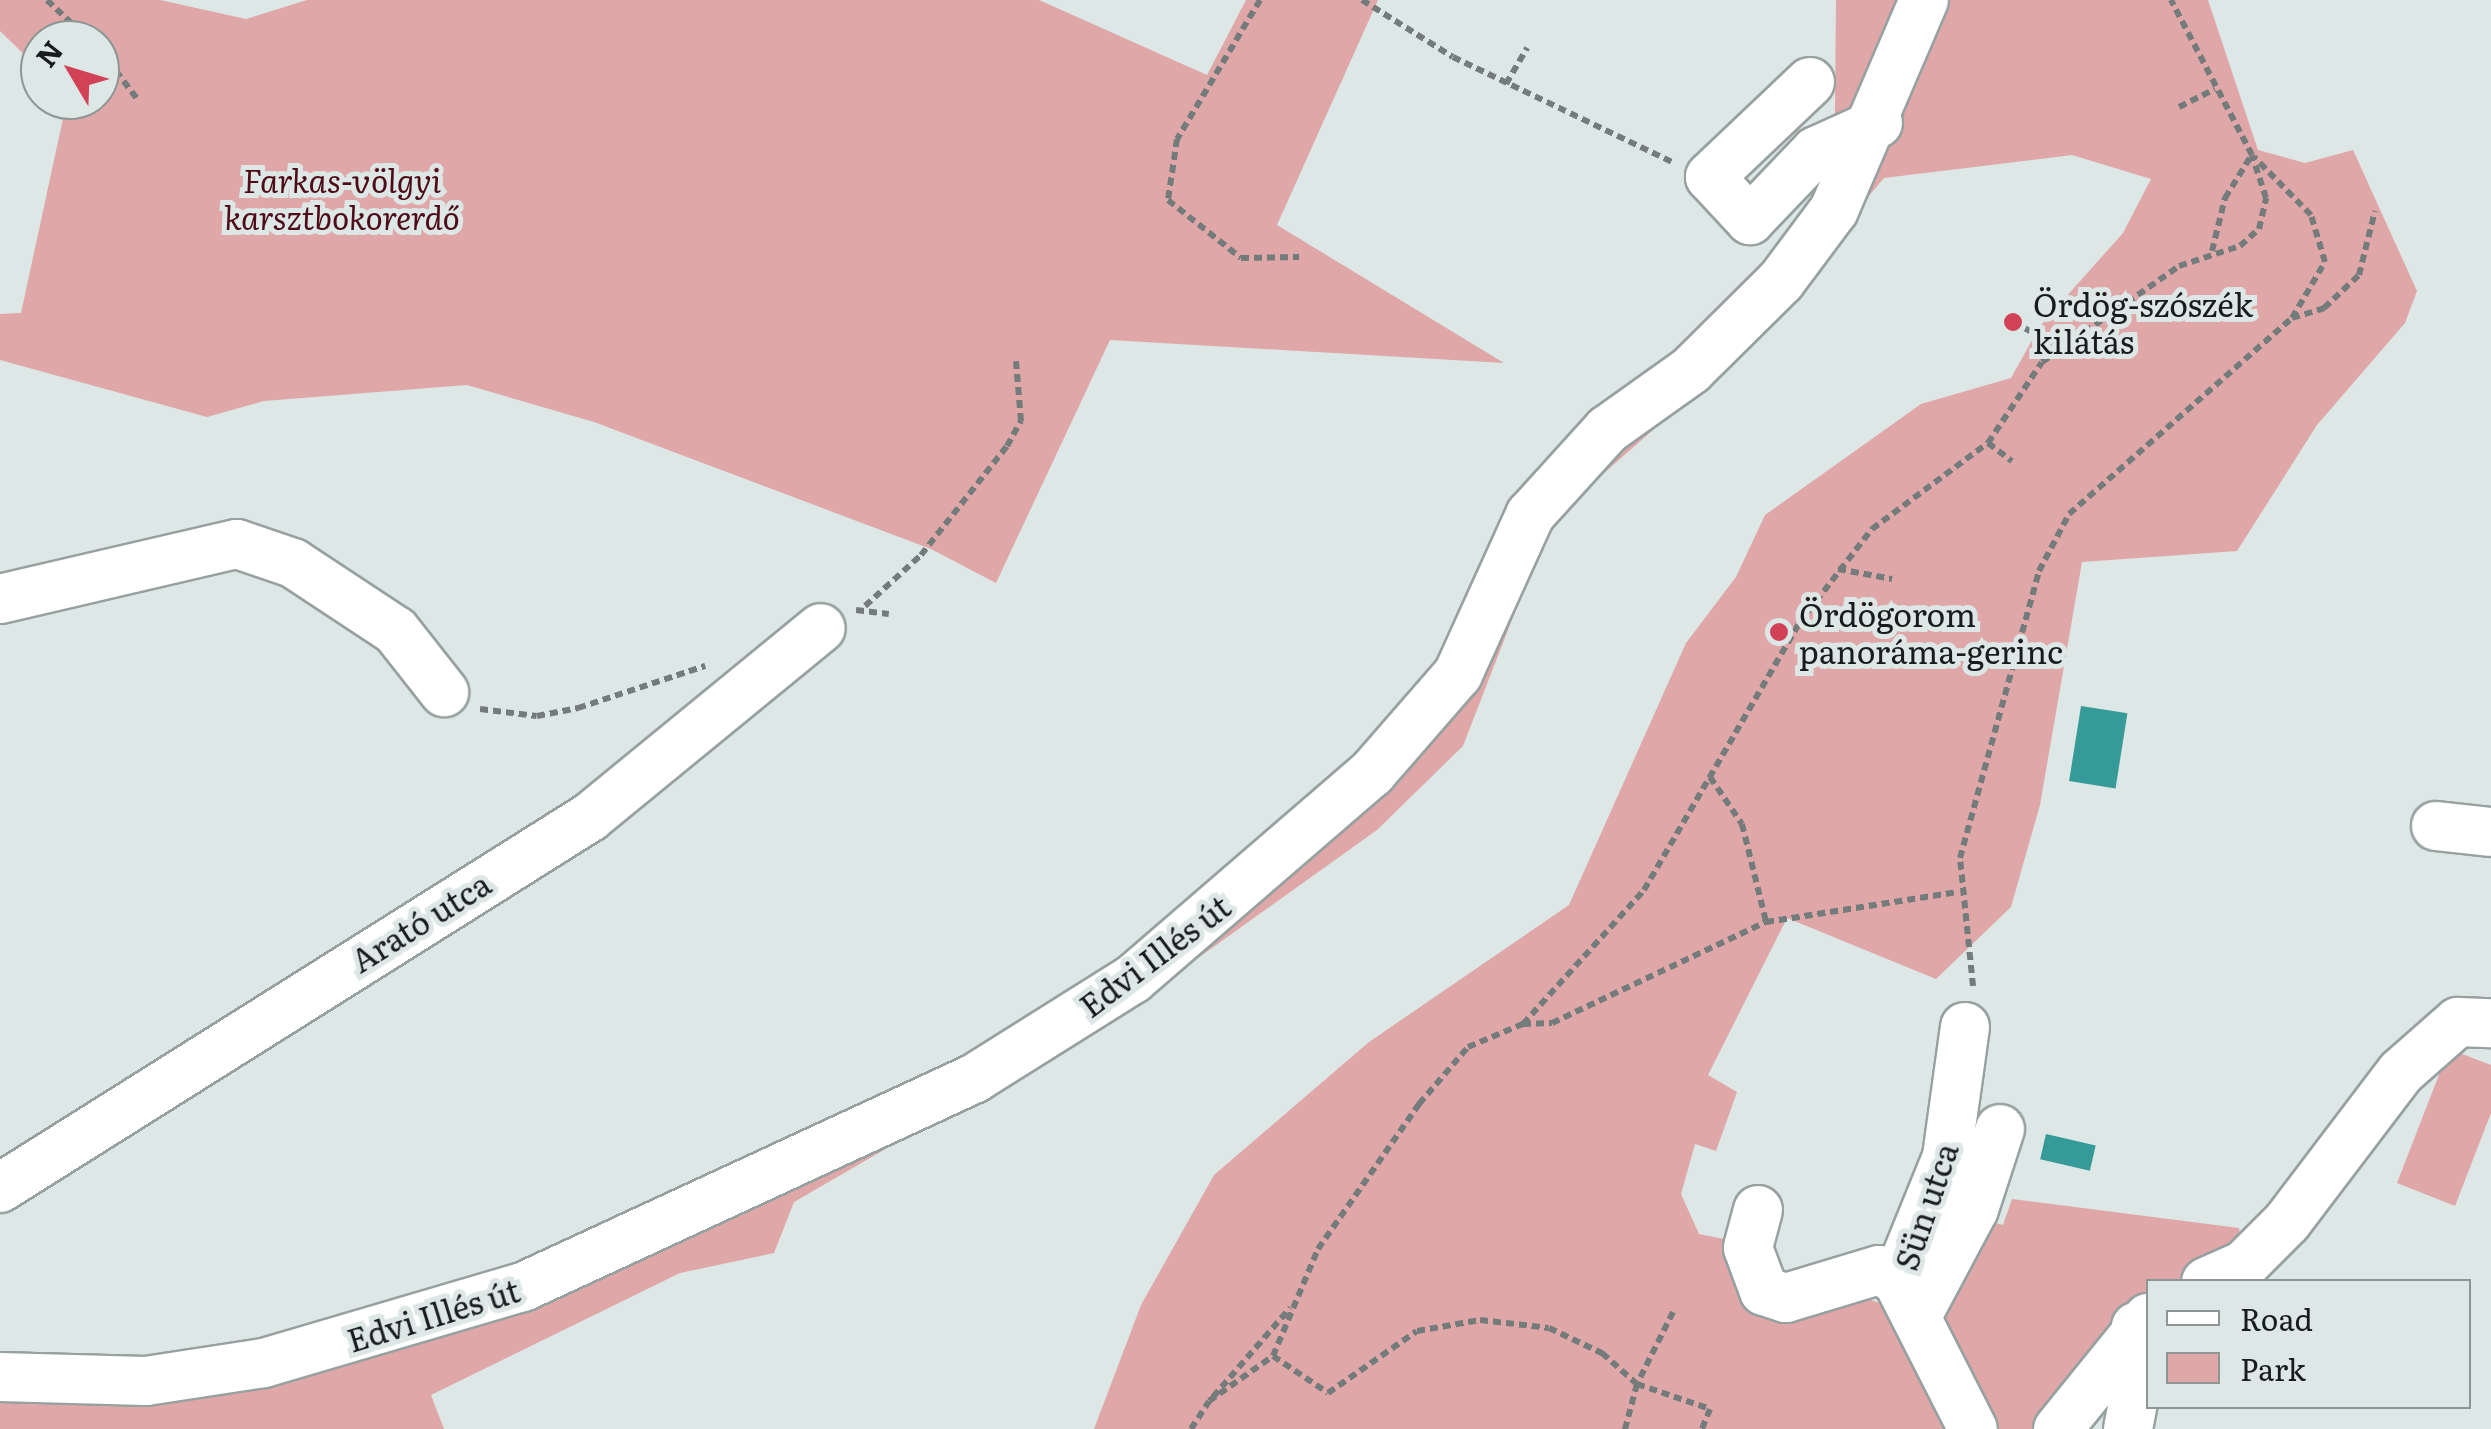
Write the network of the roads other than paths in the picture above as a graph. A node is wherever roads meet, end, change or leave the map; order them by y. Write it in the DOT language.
graph roads {
  1 [pos="1924,0"];
  2 [pos="1810,82"];
  3 [pos="1878,123"];
  4 [pos="0,599"];
  5 [pos="821,628"];
  6 [pos="444,692"];
  7 [pos="2436,826"];
  8 [pos="2491,832"];
  9 [pos="2491,1023"];
  10 [pos="1965,1027"];
  11 [pos="2000,1129"];
  12 [pos="0,1188"];
  13 [pos="1758,1210"];
  14 [pos="2213,1279"];
  15 [pos="1907,1298"];
  16 [pos="2142,1322"];
  17 [pos="0,1377"];
  18 [pos="1973,1429"];
  19 [pos="2058,1429"];
  20 [pos="2128,1429"];
  1 -- 3 [label="street, Edvi Illés út"];
  2 -- 3 [label="street"];
  3 -- 17 [label="street, Edvi Illés út"];
  4 -- 6 [label="street"];
  5 -- 12 [label="street, Arató utca"];
  7 -- 8 [label="street"];
  9 -- 14 [label="street"];
  10 -- 15 [label="street, Sün utca"];
  11 -- 15 [label="street"];
  13 -- 15 [label="street"];
  15 -- 18 [label="street, Sün utca"];
  16 -- 19 [label="street"];
  16 -- 20 [label="street"];
}
